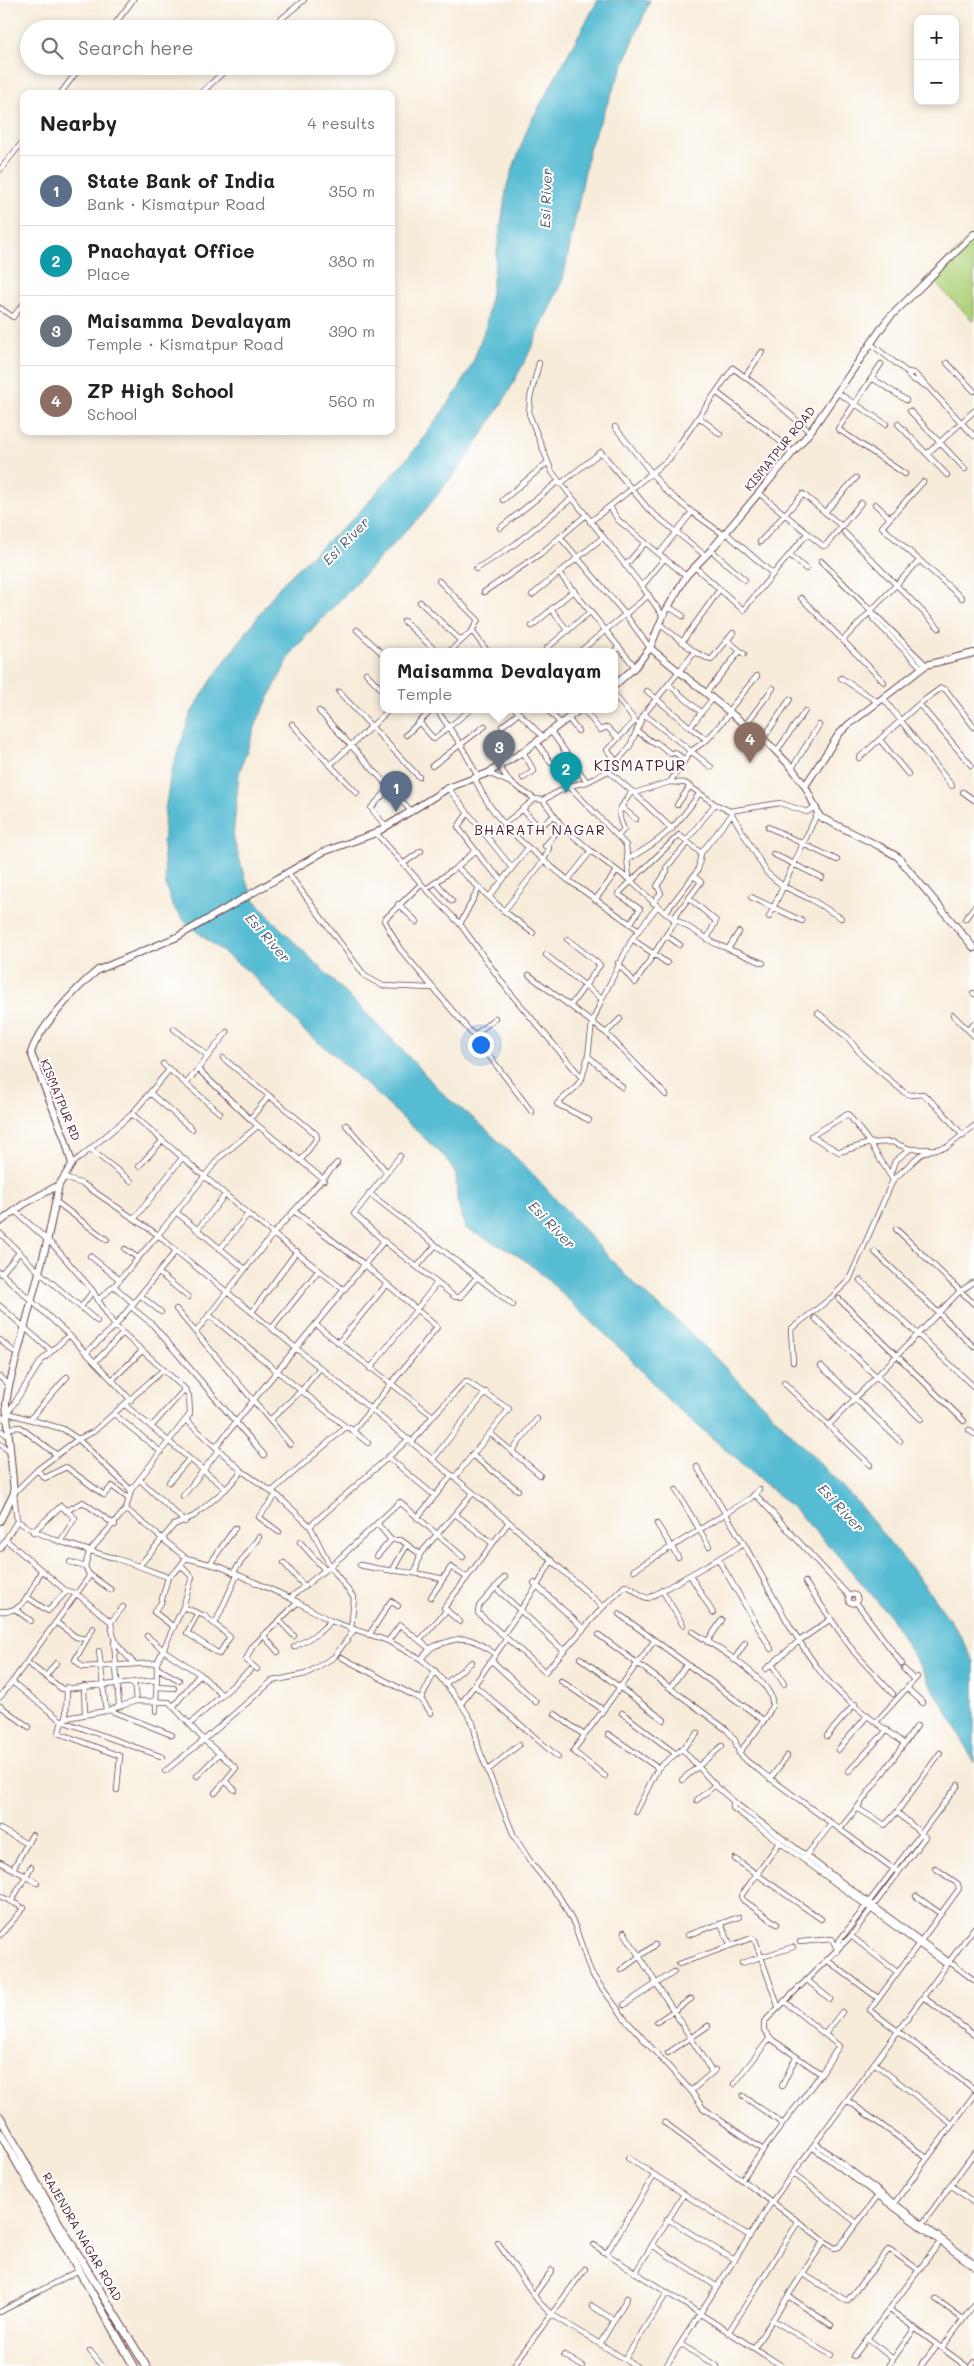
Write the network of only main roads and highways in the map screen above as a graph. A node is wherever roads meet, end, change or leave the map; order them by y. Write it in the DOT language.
graph roads {
  1 [pos="0,2118"];
  2 [pos="0,2134"];
  3 [pos="110,2318"];
  4 [pos="134,2366"];
  5 [pos="146,2366"];
  1 -- 3 [label="main road, RAJENDRA NAGAR ROAD"];
  2 -- 3 [label="main road, RAJENDRA NAGAR ROAD"];
  3 -- 4 [label="main road, RAJENDRA NAGAR ROAD"];
  3 -- 5 [label="main road, RAJENDRA NAGAR ROAD"];
}
